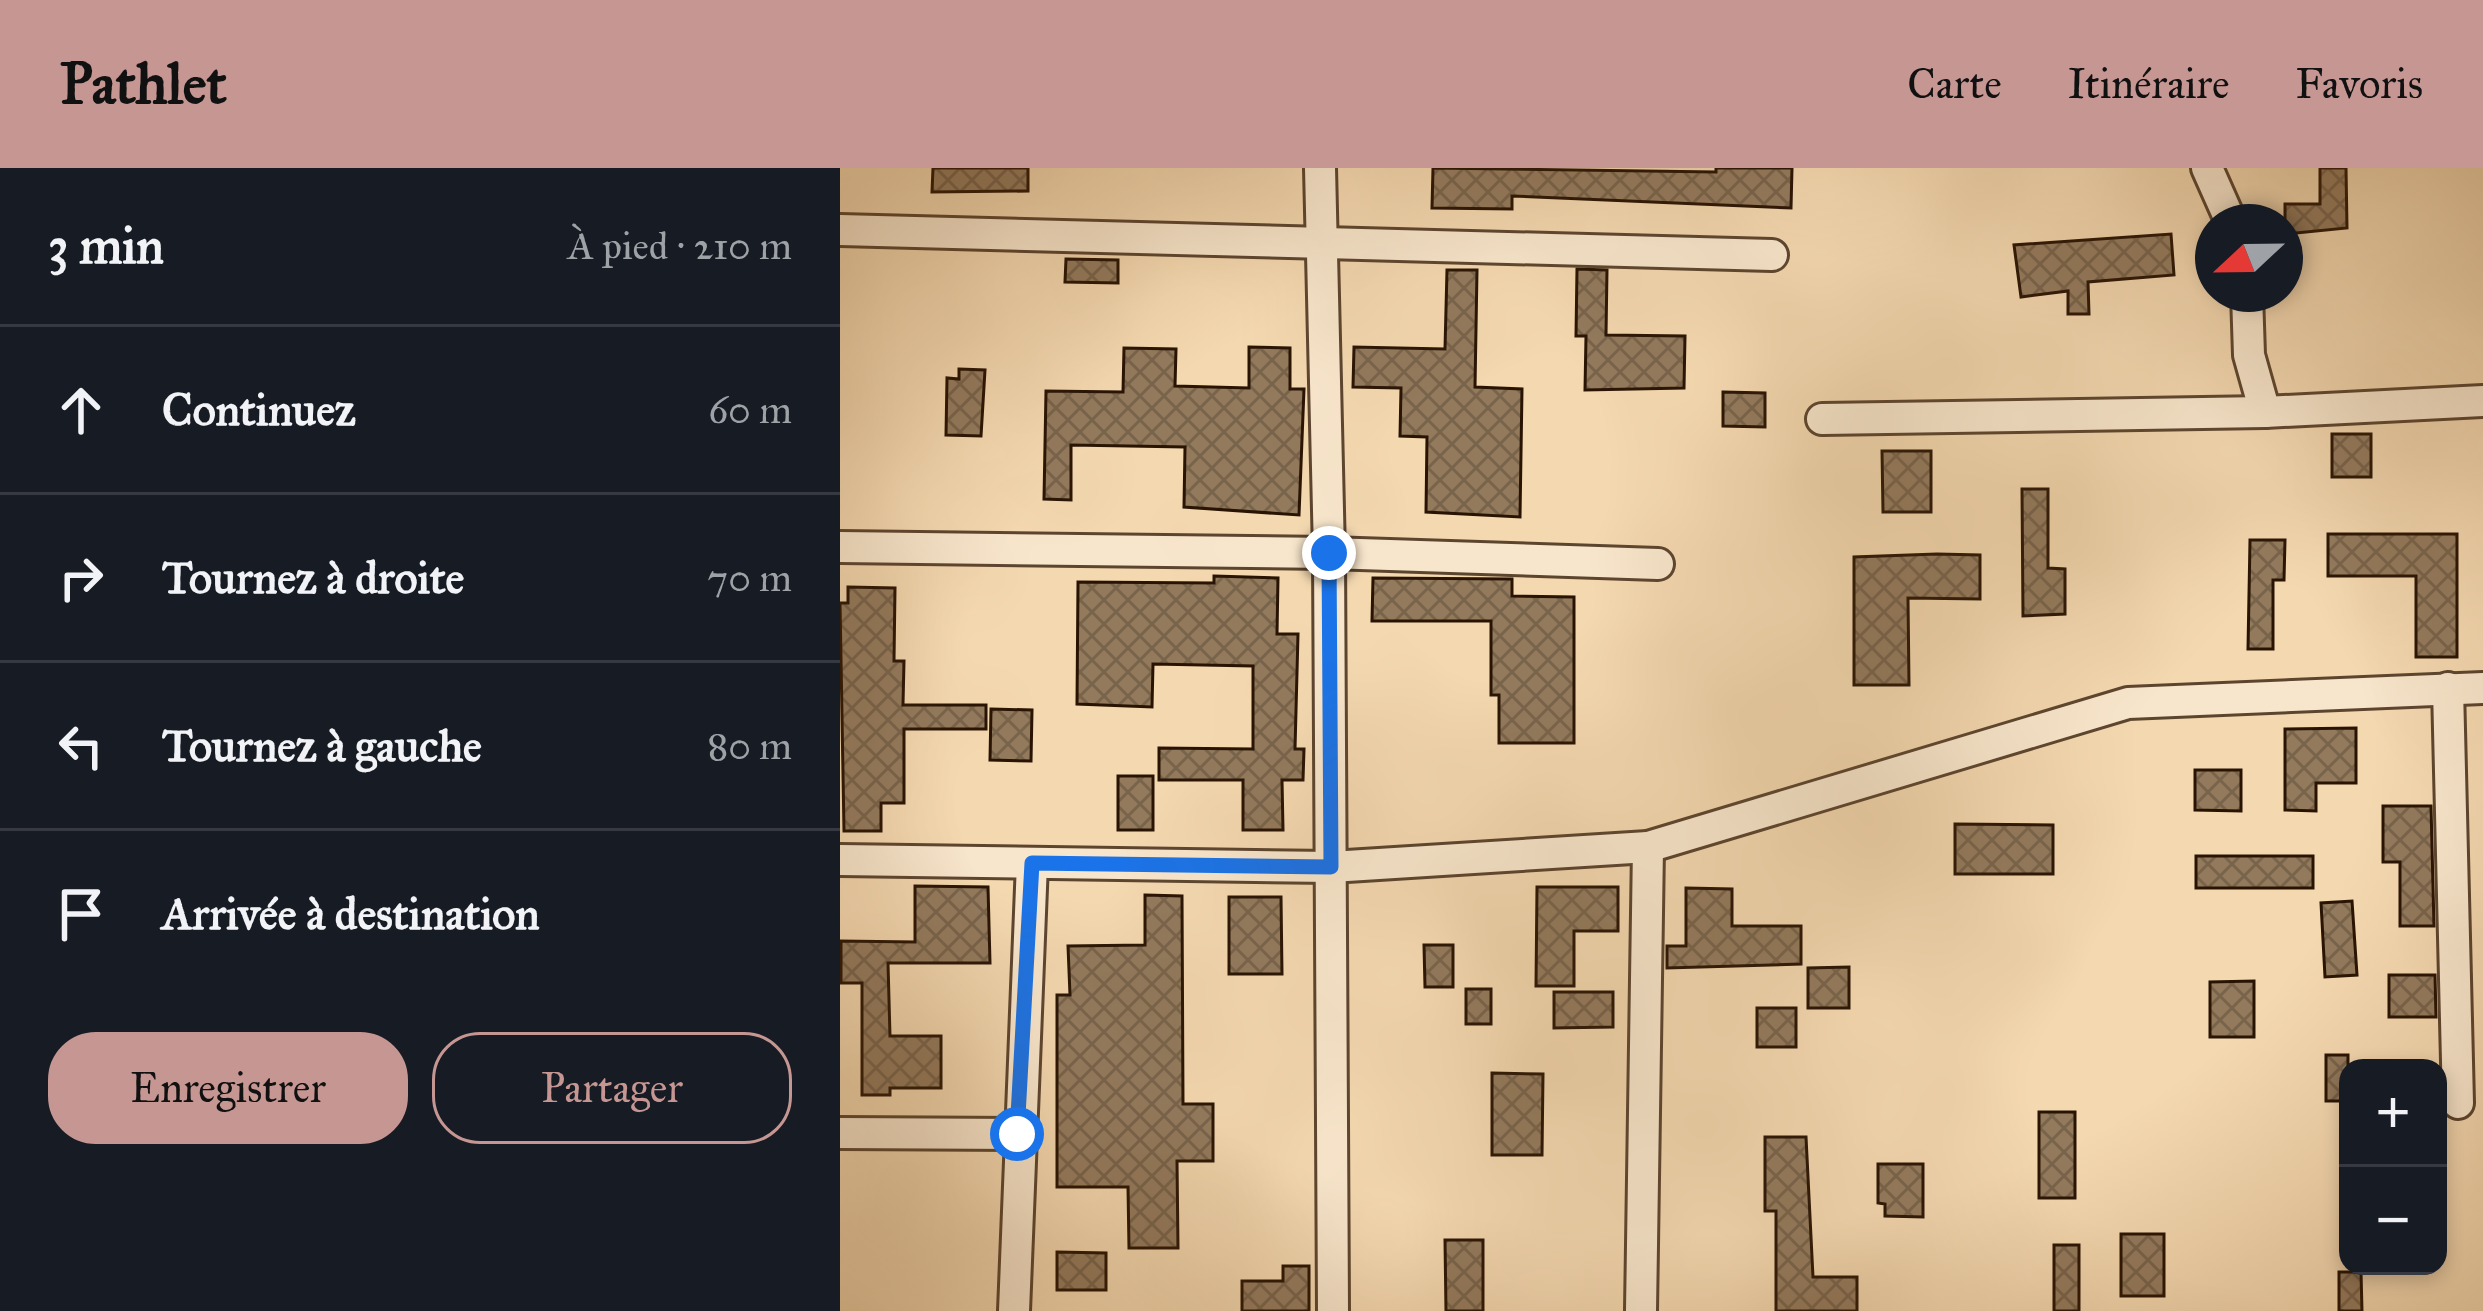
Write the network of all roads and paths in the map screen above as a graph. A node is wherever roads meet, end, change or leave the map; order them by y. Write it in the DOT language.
graph roads {
  1 [pos="1320,168"];
  2 [pos="2207,168"];
  3 [pos="2223,204"];
  4 [pos="840,230"];
  5 [pos="1323,242"];
  6 [pos="1772,255"];
  7 [pos="2248,312"];
  8 [pos="2483,401"];
  9 [pos="2265,412"];
  10 [pos="1822,418"];
  11 [pos="840,547"];
  12 [pos="1329,553"];
  13 [pos="1658,564"];
  14 [pos="2448,688"];
  15 [pos="2483,688"];
  16 [pos="1648,847"];
  17 [pos="840,860"];
  18 [pos="1032,863"];
  19 [pos="1331,867"];
  20 [pos="2458,1102"];
  21 [pos="840,1133"];
  22 [pos="1017,1134"];
  23 [pos="1014,1311"];
  24 [pos="1333,1311"];
  25 [pos="1641,1311"];
  1 -- 5 [label="street"];
  2 -- 3 [label="street"];
  4 -- 5 [label="street"];
  5 -- 6 [label="street"];
  5 -- 12 [label="street"];
  7 -- 9 [label="street"];
  8 -- 9 [label="street"];
  9 -- 10 [label="street"];
  11 -- 12 [label="street"];
  12 -- 13 [label="street"];
  12 -- 19 [label="street"];
  14 -- 15 [label="street"];
  14 -- 16 [label="street"];
  14 -- 20 [label="street"];
  16 -- 19 [label="street"];
  16 -- 25 [label="street"];
  17 -- 18 [label="street"];
  18 -- 19 [label="street"];
  18 -- 22 [label="street"];
  19 -- 24 [label="street"];
  21 -- 22 [label="street"];
  22 -- 23 [label="street"];
}
